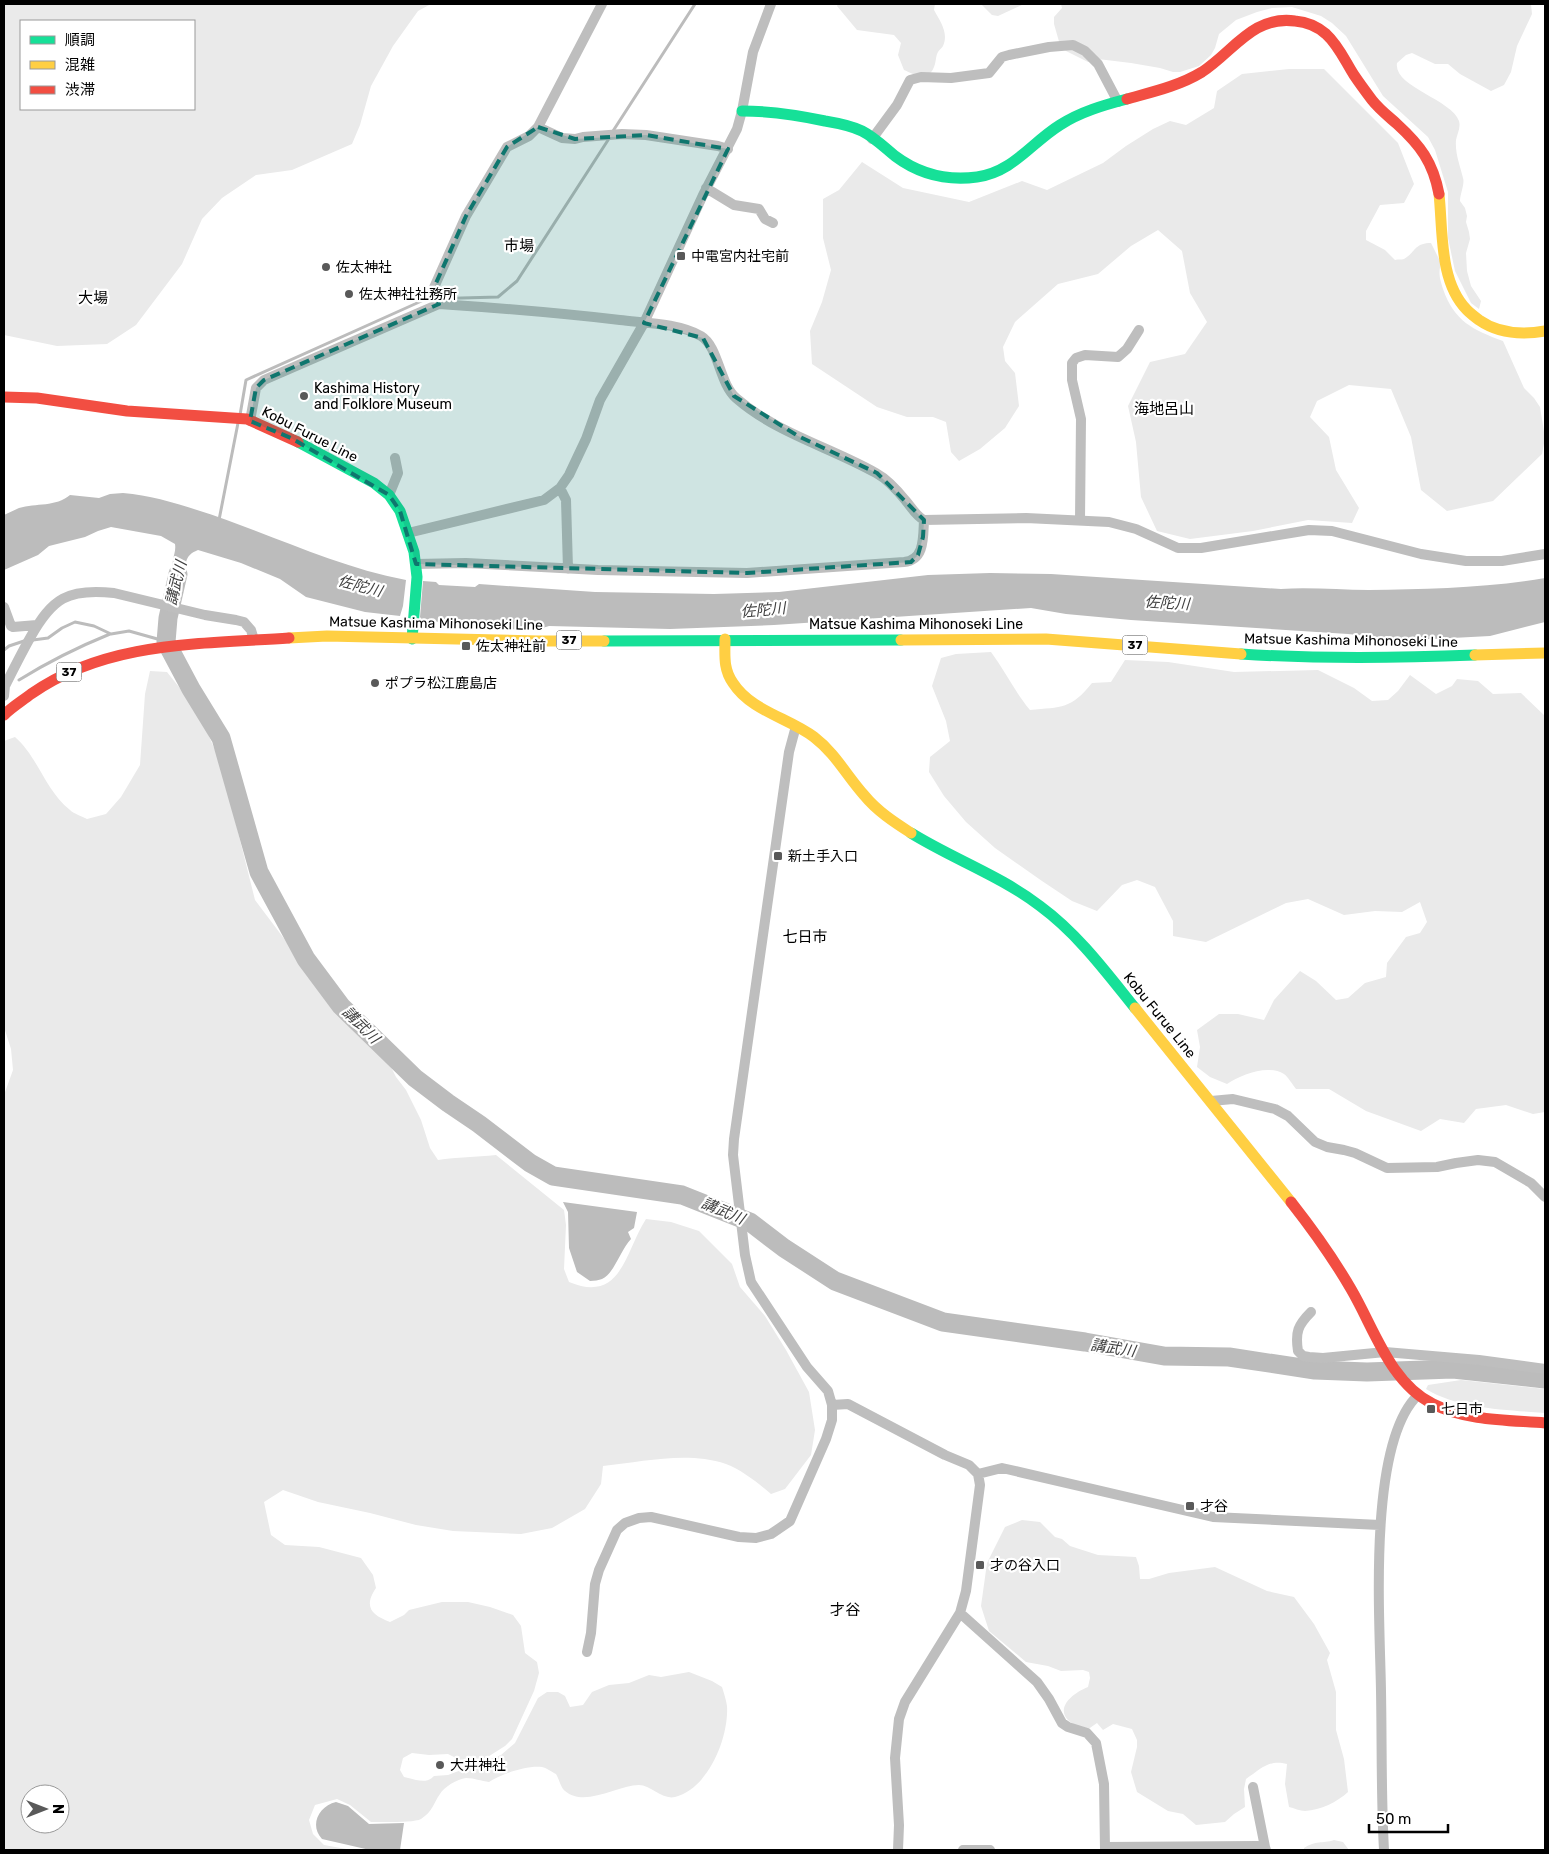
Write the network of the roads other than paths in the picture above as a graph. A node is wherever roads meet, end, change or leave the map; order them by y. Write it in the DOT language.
graph roads {
  1 [pos="602,4"];
  2 [pos="771,4"];
  3 [pos="1118,102"];
  4 [pos="742,111"];
  5 [pos="538,127"];
  6 [pos="872,139"];
  7 [pos="728,149"];
  8 [pos="706,188"];
  9 [pos="773,223"];
  10 [pos="437,300"];
  11 [pos="644,323"];
  12 [pos="1139,330"];
  13 [pos="1545,331"];
  14 [pos="4,397"];
  15 [pos="249,420"];
  16 [pos="395,458"];
  17 [pos="560,488"];
  18 [pos="389,495"];
  19 [pos="924,520"];
  20 [pos="1080,520"];
  21 [pos="408,533"];
  22 [pos="1545,554"];
  23 [pos="416,564"];
  24 [pos="568,569"];
  25 [pos="4,608"];
  26 [pos="37,625"];
  27 [pos="412,638"];
  28 [pos="725,639"];
  29 [pos="254,640"];
  30 [pos="1545,653"];
  31 [pos="4,696"];
  32 [pos="6,713"];
  33 [pos="796,726"];
  34 [pos="1211,1101"];
  35 [pos="1545,1197"];
  36 [pos="1311,1312"];
  37 [pos="1387,1355"];
  38 [pos="1545,1369"];
  39 [pos="1418,1395"];
  40 [pos="832,1405"];
  41 [pos="1545,1423"];
  42 [pos="978,1474"];
  43 [pos="1380,1525"];
  44 [pos="960,1614"];
  45 [pos="587,1652"];
  46 [pos="1254,1787"];
  47 [pos="1105,1848"];
  48 [pos="1265,1849"];
  49 [pos="898,1850"];
  50 [pos="963,1850"];
  51 [pos="990,1850"];
  52 [pos="1384,1850"];
  1 -- 5 [label="street"];
  2 -- 4 [label="street"];
  3 -- 6 [label="main road"];
  3 -- 6 [label="street"];
  3 -- 13 [label="main road"];
  4 -- 6 [label="main road"];
  4 -- 7 [label="street"];
  5 -- 7 [label="street"];
  5 -- 10 [label="street"];
  7 -- 8 [label="street"];
  8 -- 9 [label="street"];
  8 -- 11 [label="street"];
  10 -- 11 [label="street"];
  10 -- 15 [label="street"];
  11 -- 17 [label="street"];
  11 -- 19 [label="street"];
  12 -- 20 [label="street"];
  14 -- 15 [label="main road, Kobu Furue Line"];
  15 -- 18 [label="main road, Kobu Furue Line"];
  16 -- 18 [label="street"];
  17 -- 21 [label="street"];
  17 -- 24 [label="street"];
  18 -- 21 [label="main road, Kobu Furue Line"];
  19 -- 20 [label="street"];
  19 -- 24 [label="street"];
  20 -- 22 [label="street"];
  21 -- 23 [label="main road, Kobu Furue Line"];
  23 -- 24 [label="street"];
  23 -- 27 [label="main road, Kobu Furue Line"];
  25 -- 26 [label="street"];
  26 -- 29 [label="street"];
  26 -- 31 [label="street"];
  27 -- 28 [label="main road, Matsue Kashima Mihonoseki Line / 37"];
  27 -- 29 [label="main road, Matsue Kashima Mihonoseki Line / 37"];
  28 -- 30 [label="main road, Matsue Kashima Mihonoseki Line / 37"];
  28 -- 33 [label="main road, Kobu Furue Line"];
  29 -- 32 [label="main road, Matsue Kashima Mihonoseki Line / 37"];
  31 -- 32 [label="street"];
  33 -- 34 [label="main road, Kobu Furue Line"];
  33 -- 40 [label="street"];
  34 -- 35 [label="street"];
  34 -- 37 [label="main road, Kobu Furue Line"];
  36 -- 37 [label="street"];
  37 -- 38 [label="street"];
  37 -- 39 [label="main road, Kobu Furue Line"];
  39 -- 41 [label="main road, Kobu Furue Line"];
  39 -- 43 [label="street"];
  40 -- 42 [label="street"];
  40 -- 45 [label="street"];
  42 -- 43 [label="street"];
  42 -- 44 [label="street"];
  43 -- 52 [label="street"];
  44 -- 47 [label="street"];
  44 -- 49 [label="street"];
  46 -- 48 [label="street"];
  47 -- 48 [label="street"];
  50 -- 51 [label="street"];
}
